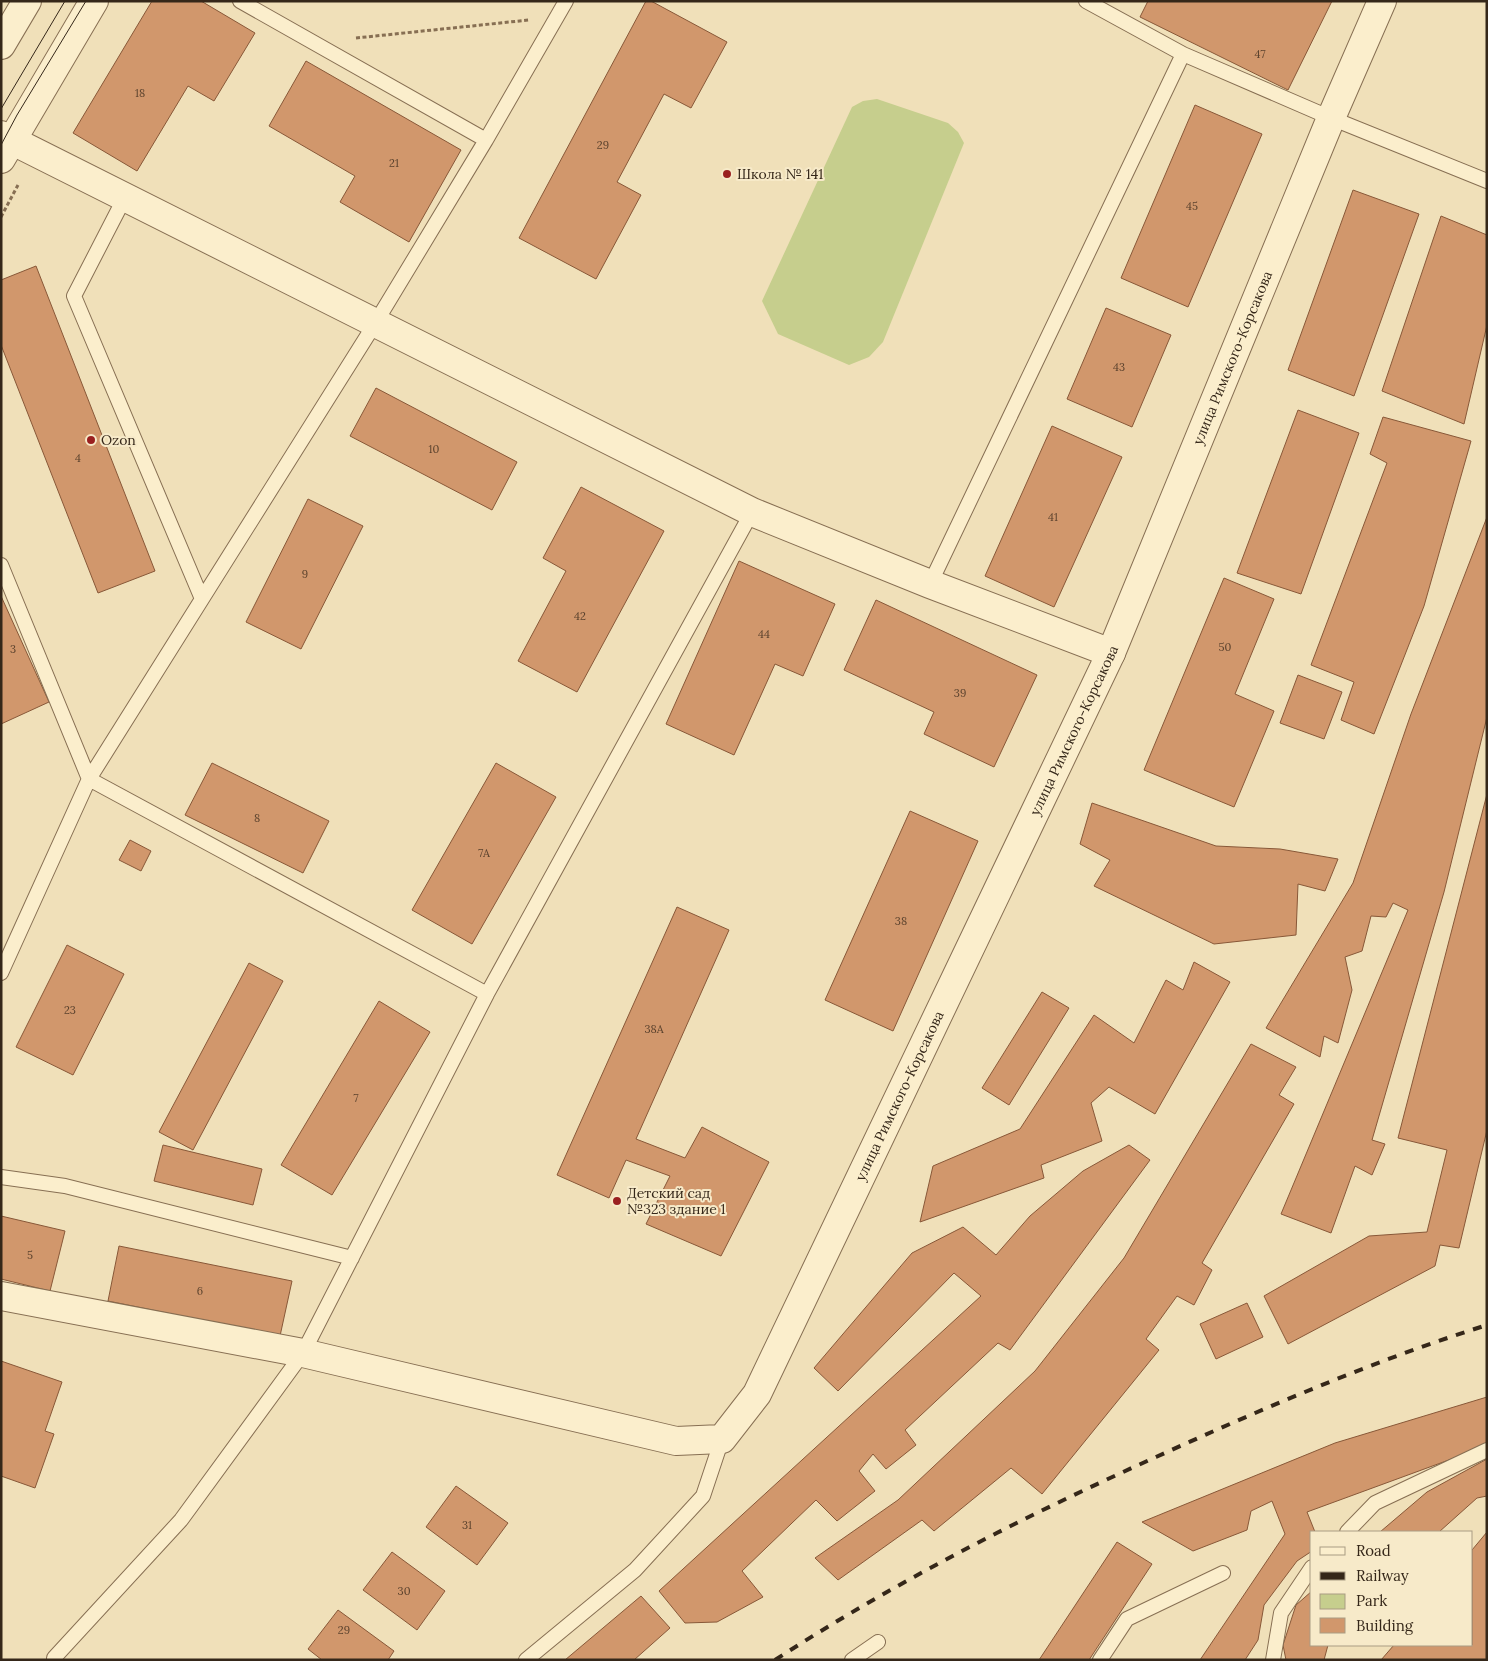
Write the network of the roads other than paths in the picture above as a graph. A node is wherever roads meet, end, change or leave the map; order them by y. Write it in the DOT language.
graph roads {
  1 [pos="27,1"];
  2 [pos="94,1"];
  3 [pos="240,1"];
  4 [pos="566,1"];
  5 [pos="1086,1"];
  6 [pos="1382,1"];
  7 [pos="1,45"];
  8 [pos="1183,54"];
  9 [pos="1330,118"];
  10 [pos="486,140"];
  11 [pos="5,145"];
  12 [pos="1487,181"];
  13 [pos="125,197"];
  14 [pos="376,322"];
  15 [pos="752,512"];
  16 [pos="1,565"];
  17 [pos="930,584"];
  18 [pos="202,599"];
  19 [pos="1111,653"];
  20 [pos="89,779"];
  21 [pos="1,973"];
  22 [pos="487,994"];
  23 [pos="1,1177"];
  24 [pos="352,1258"];
  25 [pos="1,1296"];
  26 [pos="303,1353"];
  27 [pos="722,1439"];
  28 [pos="1487,1450"];
  29 [pos="1348,1531"];
  30 [pos="1310,1570"];
  31 [pos="1223,1573"];
  32 [pos="878,1642"];
  33 [pos="54,1658"];
  34 [pos="526,1660"];
  35 [pos="852,1660"];
  36 [pos="1100,1660"];
  37 [pos="1273,1660"];
  1 -- 7 [label="street"];
  2 -- 11 [label="street"];
  3 -- 10 [label="lane"];
  4 -- 10 [label="lane"];
  5 -- 8 [label="lane"];
  6 -- 9 [label="street, улица Римского-Корсакова"];
  8 -- 9 [label="lane"];
  8 -- 17 [label="lane"];
  9 -- 12 [label="lane"];
  9 -- 19 [label="street, улица Римского-Корсакова"];
  10 -- 14 [label="lane"];
  11 -- 13 [label="street"];
  13 -- 14 [label="street"];
  13 -- 18 [label="lane"];
  14 -- 15 [label="street"];
  14 -- 18 [label="lane"];
  15 -- 17 [label="street"];
  15 -- 22 [label="lane"];
  16 -- 20 [label="lane"];
  17 -- 19 [label="street"];
  18 -- 20 [label="lane"];
  19 -- 27 [label="street, улица Римского-Корсакова"];
  20 -- 21 [label="lane"];
  20 -- 22 [label="lane"];
  22 -- 24 [label="lane"];
  23 -- 24 [label="lane"];
  24 -- 26 [label="lane"];
  25 -- 26 [label="street"];
  26 -- 27 [label="street"];
  26 -- 33 [label="lane"];
  27 -- 34 [label="lane"];
  28 -- 29 [label="lane"];
  30 -- 37 [label="lane"];
  31 -- 36 [label="lane"];
  32 -- 35 [label="lane"];
}
